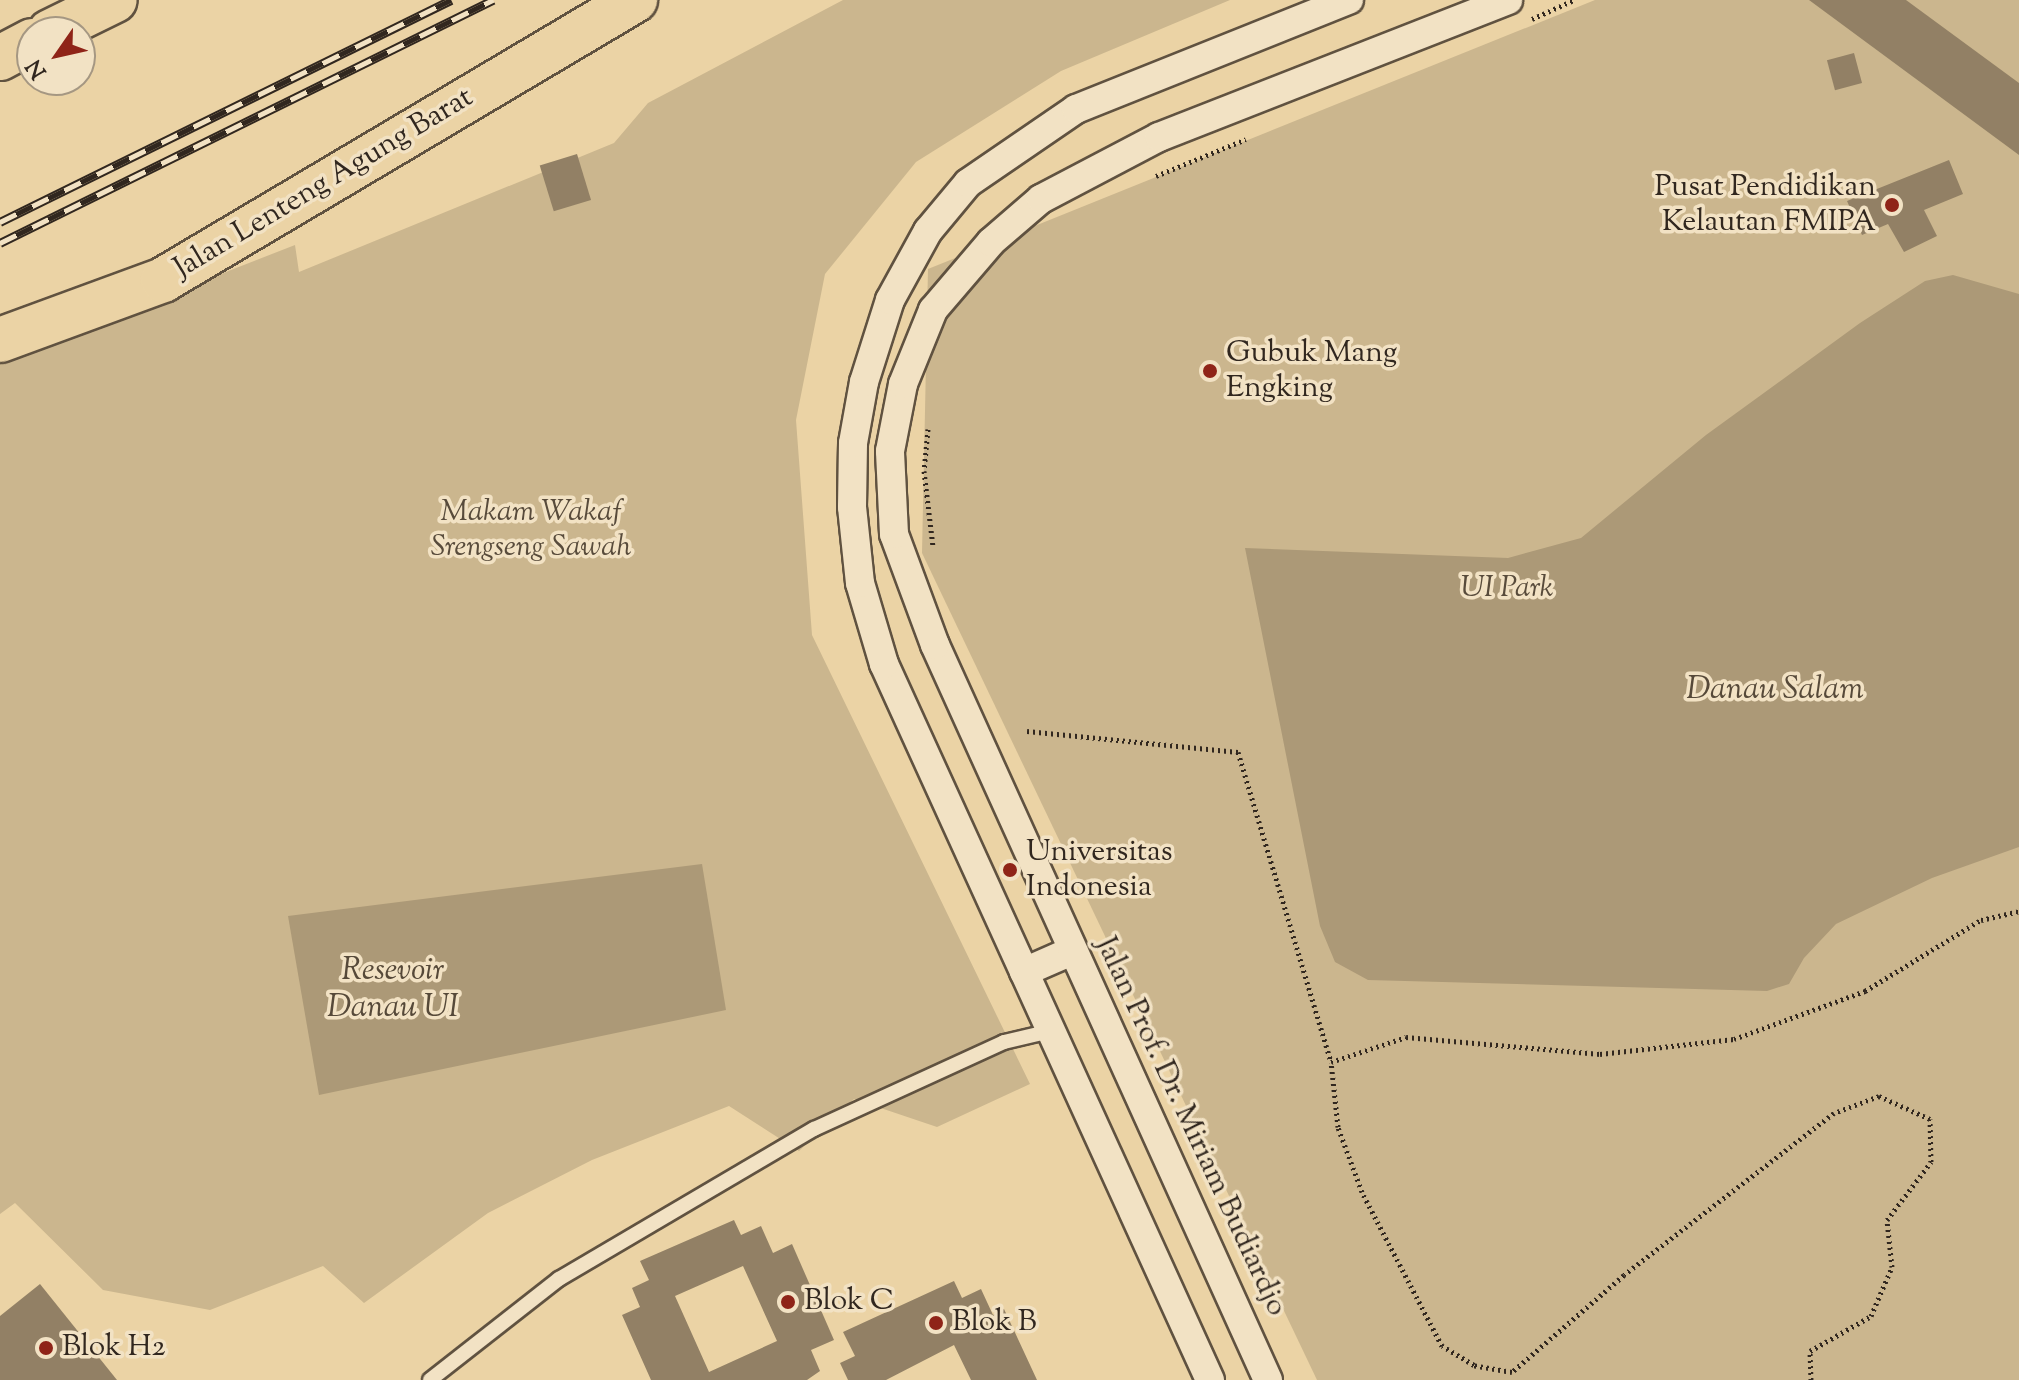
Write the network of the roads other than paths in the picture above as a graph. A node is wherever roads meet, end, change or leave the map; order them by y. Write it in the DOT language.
graph roads {
  1 [pos="115,0"];
  2 [pos="635,0"];
  3 [pos="1349,0"];
  4 [pos="1512,13"];
  5 [pos="82,16"];
  6 [pos="0,340"];
  7 [pos="1072,951"];
  8 [pos="1024,972"];
  9 [pos="1051,1031"];
  10 [pos="430,1380"];
  11 [pos="1210,1380"];
  12 [pos="1268,1380"];
  1 -- 5 [label="main road"];
  2 -- 6 [label="main road, Jalan Lenteng Agung Barat"];
  3 -- 8 [label="street"];
  4 -- 7 [label="street, Jalan Prof. Dr. Miriam Budiardjo"];
  7 -- 8 [label="street"];
  7 -- 12 [label="street, Jalan Prof. Dr. Miriam Budiardjo"];
  8 -- 9 [label="street"];
  9 -- 10 [label="lane"];
  9 -- 11 [label="street"];
}
